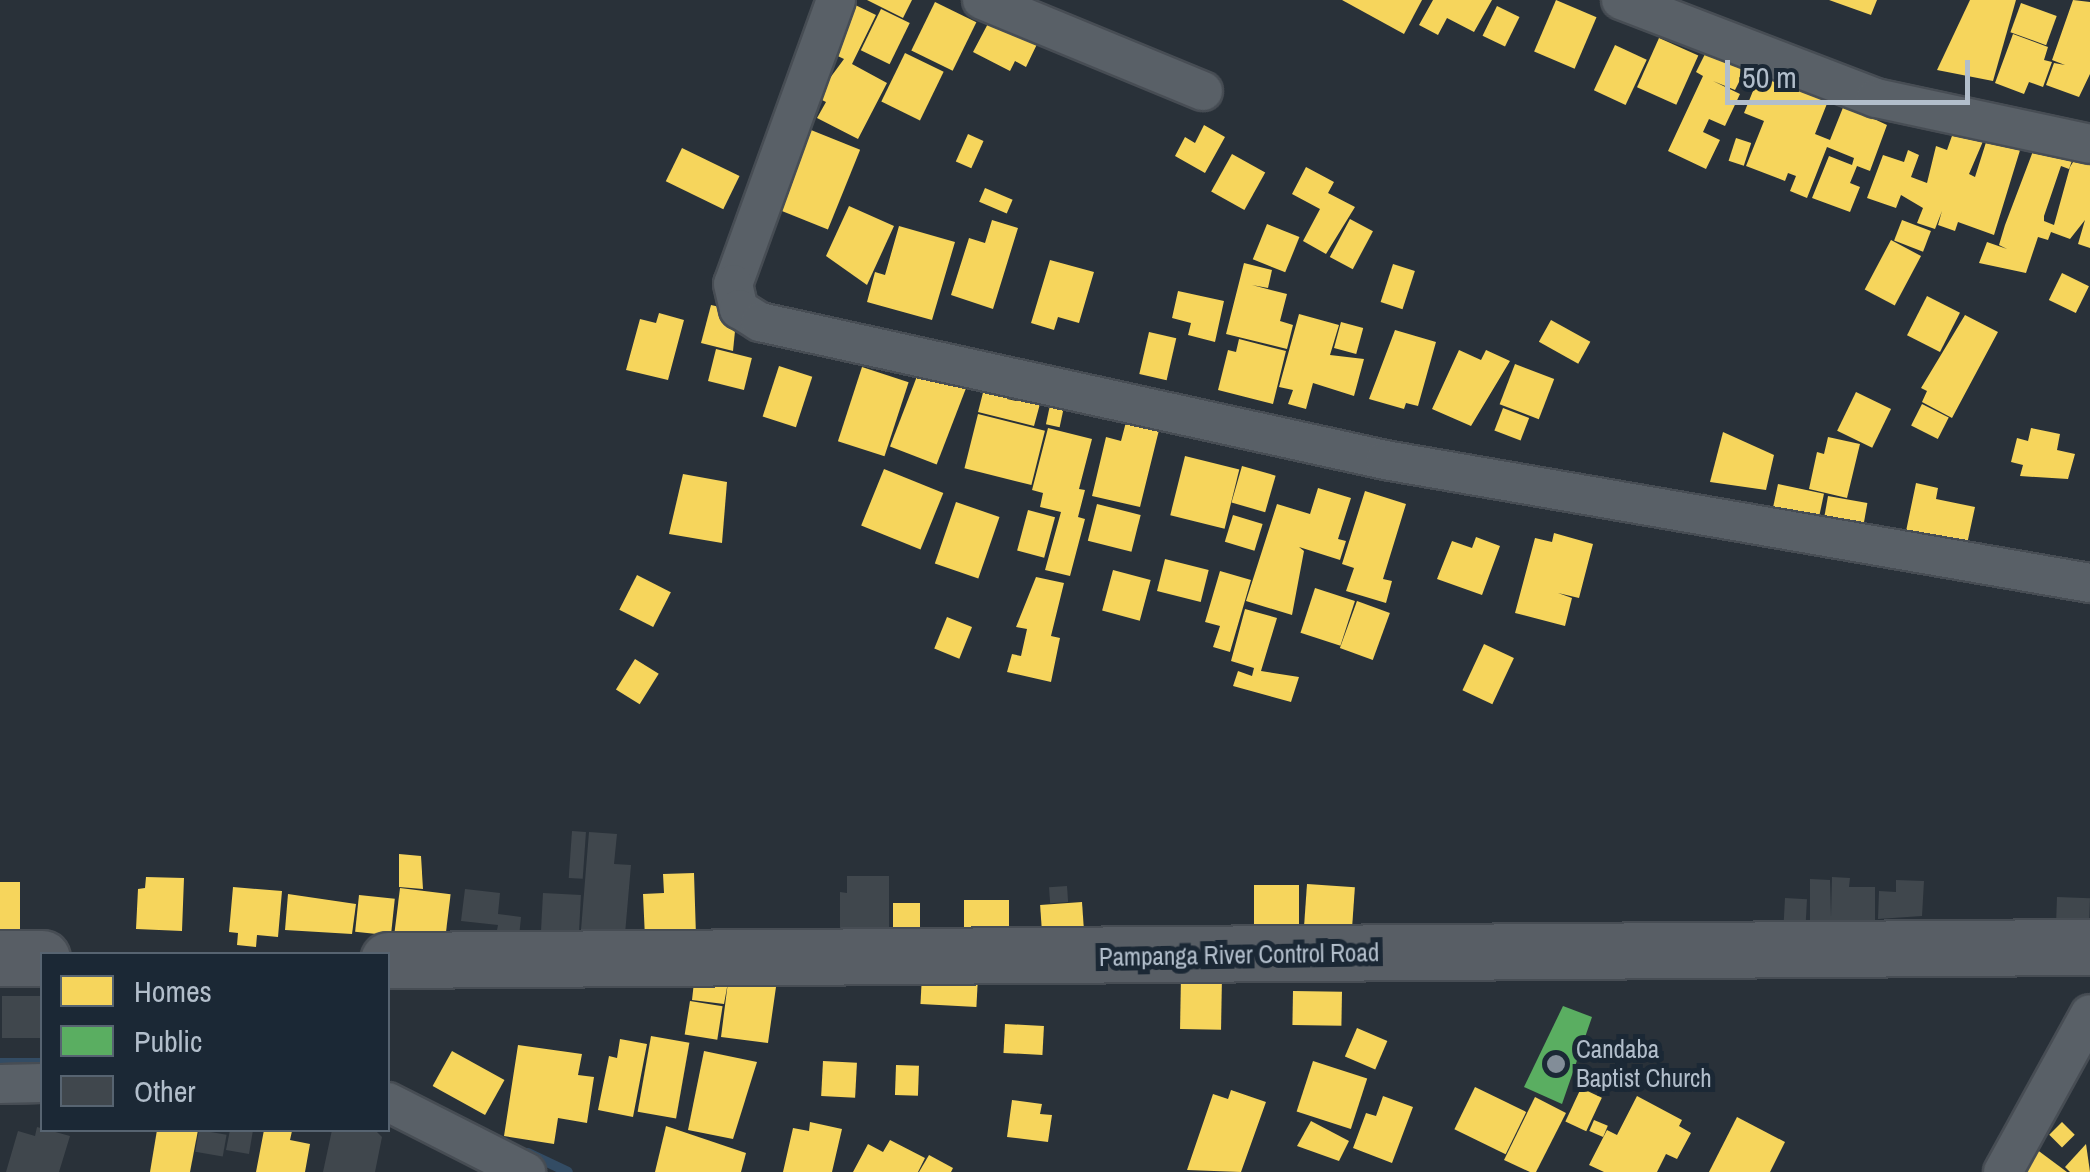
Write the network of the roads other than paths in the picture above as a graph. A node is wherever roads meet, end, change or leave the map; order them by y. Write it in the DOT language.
graph roads {
  1 [pos="836,0"];
  2 [pos="982,0"];
  3 [pos="1621,0"];
  4 [pos="1203,91"];
  5 [pos="2090,144"];
  6 [pos="2090,583"];
  7 [pos="2090,947"];
  8 [pos="0,958"];
  9 [pos="40,958"];
  10 [pos="390,960"];
  11 [pos="2090,1014"];
  12 [pos="40,1083"];
  13 [pos="0,1084"];
  14 [pos="390,1103"];
  15 [pos="526,1172"];
  16 [pos="2002,1172"];
  1 -- 6 [label="street"];
  2 -- 4 [label="street"];
  3 -- 5 [label="street"];
  7 -- 10 [label="main road, Pampanga River Control Road"];
  8 -- 9 [label="main road"];
  11 -- 16 [label="street"];
  12 -- 13 [label="street"];
  14 -- 15 [label="street"];
}
